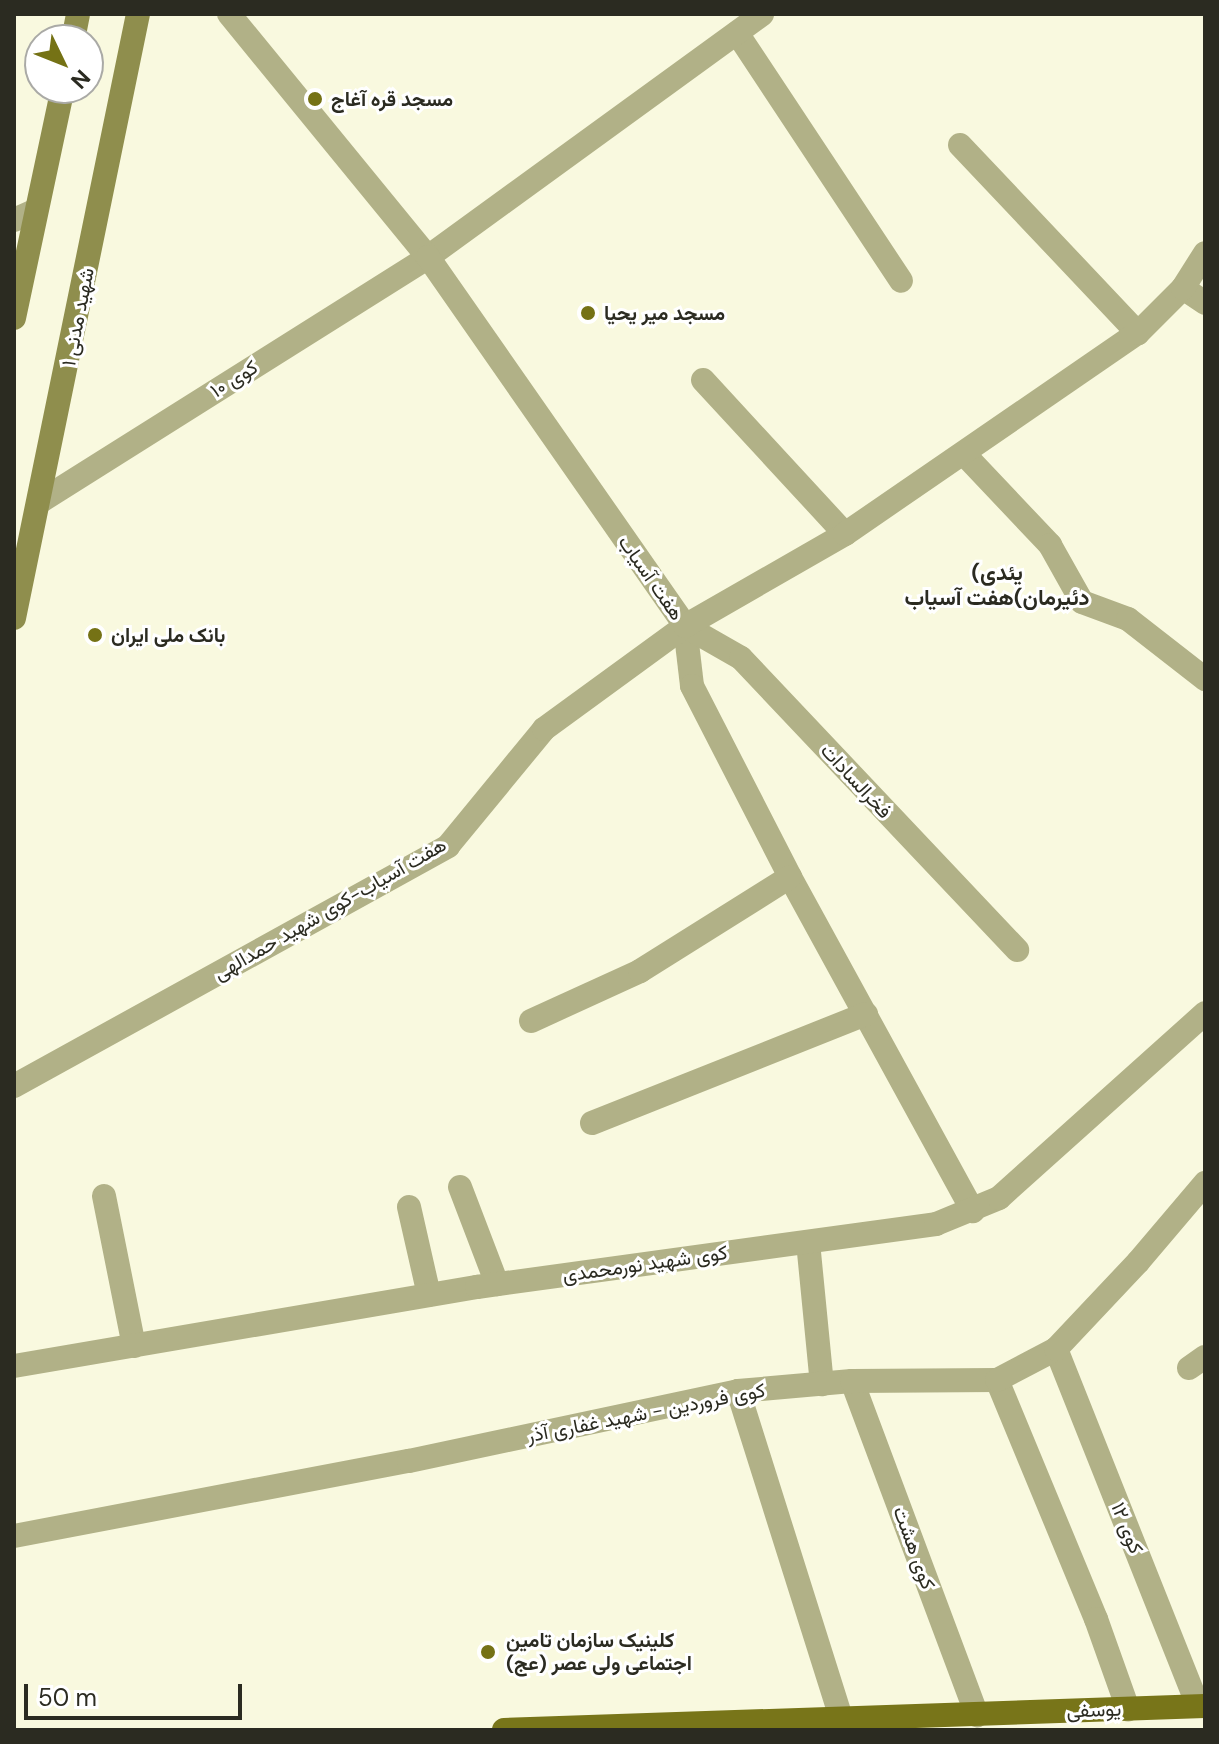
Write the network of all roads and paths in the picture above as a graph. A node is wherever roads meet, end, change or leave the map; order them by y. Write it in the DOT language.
graph roads {
  1 [pos="138,14"];
  2 [pos="229,14"];
  3 [pos="762,14"];
  4 [pos="737,33"];
  5 [pos="58,104"];
  6 [pos="960,145"];
  7 [pos="25,215"];
  8 [pos="1205,253"];
  9 [pos="428,257"];
  10 [pos="901,281"];
  11 [pos="1183,288"];
  12 [pos="1205,303"];
  13 [pos="14,318"];
  14 [pos="1138,333"];
  15 [pos="703,380"];
  16 [pos="965,455"];
  17 [pos="41,501"];
  18 [pos="845,534"];
  19 [pos="14,618"];
  20 [pos="685,626"];
  21 [pos="1205,679"];
  22 [pos="790,877"];
  23 [pos="1017,950"];
  24 [pos="1205,1013"];
  25 [pos="866,1014"];
  26 [pos="531,1021"];
  27 [pos="14,1086"];
  28 [pos="592,1123"];
  29 [pos="1205,1183"];
  30 [pos="460,1187"];
  31 [pos="104,1196"];
  32 [pos="409,1207"];
  33 [pos="973,1211"];
  34 [pos="808,1242"];
  35 [pos="497,1284"];
  36 [pos="429,1295"];
  37 [pos="134,1346"];
  38 [pos="1056,1349"];
  39 [pos="14,1366"];
  40 [pos="997,1380"];
  41 [pos="852,1381"];
  42 [pos="822,1384"];
  43 [pos="738,1391"];
  44 [pos="14,1536"];
  45 [pos="1202,1706"];
  46 [pos="1128,1709"];
  47 [pos="977,1715"];
  48 [pos="842,1721"];
  49 [pos="504,1730"];
  1 -- 17 [label="main road, شهید مدنی ۱"];
  2 -- 9 [label="street, هفت آسیاب"];
  3 -- 4 [label="street, کوی ۱۰"];
  4 -- 9 [label="street, کوی ۱۰"];
  4 -- 10 [label="street"];
  5 -- 7 [label="main road"];
  6 -- 14 [label="street"];
  7 -- 13 [label="main road"];
  8 -- 11 [label="street, هفت آسیاب"];
  9 -- 17 [label="street, کوی ۱۰"];
  9 -- 20 [label="street, هفت آسیاب"];
  11 -- 12 [label="street"];
  11 -- 14 [label="street, هفت آسیاب"];
  14 -- 16 [label="street, هفت آسیاب"];
  15 -- 18 [label="street"];
  16 -- 18 [label="street, هفت آسیاب"];
  16 -- 21 [label="street"];
  17 -- 19 [label="main road, شهید مدنی ۱"];
  18 -- 20 [label="street, هفت آسیاب"];
  20 -- 22 [label="street"];
  20 -- 23 [label="street, فخرالسادات"];
  20 -- 27 [label="street, هفت آسیاب-کوی شهید حمدالهی"];
  22 -- 25 [label="street"];
  22 -- 26 [label="street"];
  24 -- 33 [label="street, کوی شهید نورمحمدی"];
  25 -- 28 [label="street"];
  25 -- 33 [label="street"];
  29 -- 38 [label="street, کوی فروردین - شهید غفاری آذر"];
  30 -- 35 [label="street"];
  31 -- 37 [label="street"];
  32 -- 36 [label="street"];
  33 -- 34 [label="street, کوی شهید نورمحمدی"];
  34 -- 35 [label="street, کوی شهید نورمحمدی"];
  34 -- 42 [label="street"];
  35 -- 36 [label="street, کوی شهید نورمحمدی"];
  36 -- 37 [label="street, کوی شهید نورمحمدی"];
  37 -- 39 [label="street, کوی شهید نورمحمدی"];
  38 -- 40 [label="street, کوی فروردین - شهید غفاری آذر"];
  38 -- 45 [label="street, کوی ۱۲"];
  40 -- 41 [label="street, کوی فروردین - شهید غفاری آذر"];
  40 -- 46 [label="street"];
  41 -- 42 [label="street, کوی فروردین - شهید غفاری آذر"];
  41 -- 47 [label="street, کوی هشت"];
  42 -- 43 [label="street, کوی فروردین - شهید غفاری آذر"];
  43 -- 44 [label="street, کوی فروردین - شهید غفاری آذر"];
  43 -- 48 [label="street"];
  45 -- 46 [label="main road, یوسفی"];
  46 -- 47 [label="main road, یوسفی"];
  47 -- 48 [label="main road, یوسفی"];
  48 -- 49 [label="main road, یوسفی"];
}
